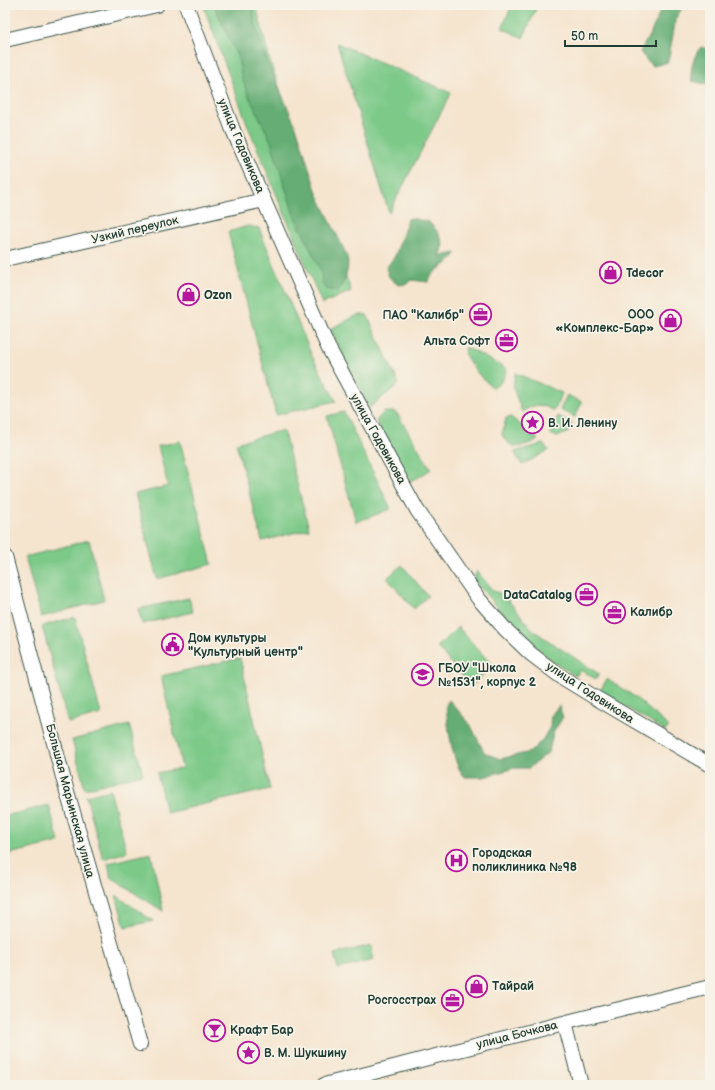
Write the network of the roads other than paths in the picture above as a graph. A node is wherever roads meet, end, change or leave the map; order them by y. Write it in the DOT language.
graph roads {
  1 [pos="157,5"];
  2 [pos="186,5"];
  3 [pos="5,40"];
  4 [pos="264,200"];
  5 [pos="5,259"];
  6 [pos="5,557"];
  7 [pos="710,765"];
  8 [pos="710,987"];
  9 [pos="564,1023"];
  10 [pos="140,1044"];
  11 [pos="324,1085"];
  12 [pos="581,1085"];
  1 -- 3 [label="street"];
  2 -- 4 [label="street, улица Годовикова"];
  4 -- 5 [label="street, Узкий переулок"];
  4 -- 7 [label="street, улица Годовикова"];
  6 -- 10 [label="street, Большая Марьинская улица"];
  8 -- 9 [label="street, улица Бочкова"];
  9 -- 11 [label="street, улица Бочкова"];
  9 -- 12 [label="street"];
}
